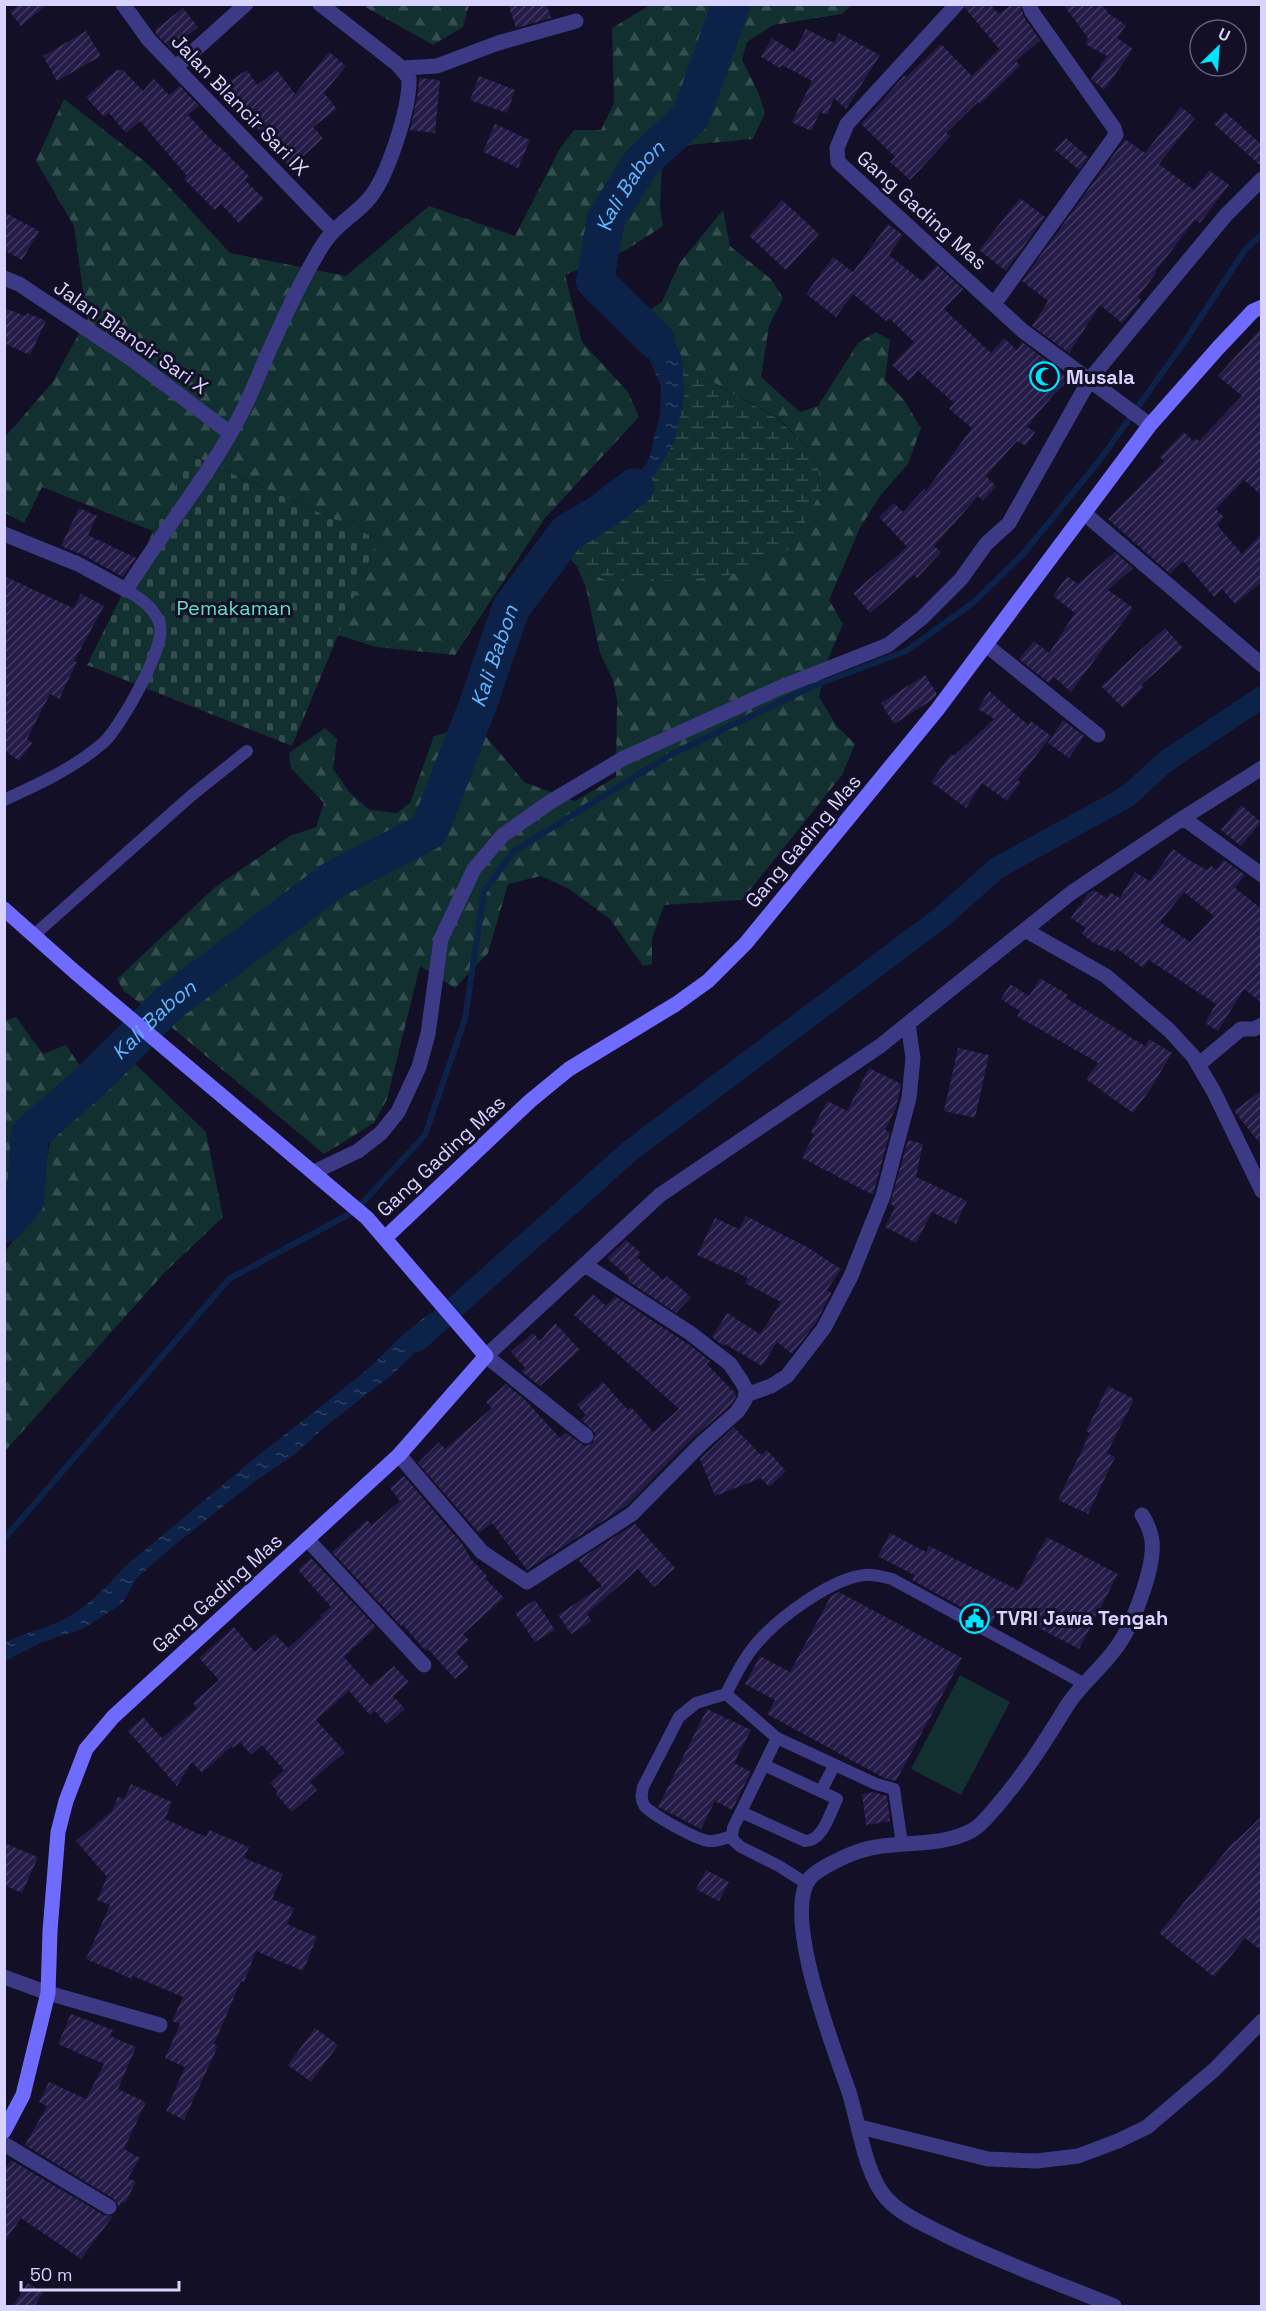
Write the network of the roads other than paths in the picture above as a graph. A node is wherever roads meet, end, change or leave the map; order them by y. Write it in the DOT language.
graph roads {
  1 [pos="123,4"];
  2 [pos="246,4"];
  3 [pos="320,4"];
  4 [pos="957,4"];
  5 [pos="1029,4"];
  6 [pos="576,21"];
  7 [pos="176,67"];
  8 [pos="402,68"];
  9 [pos="1262,179"];
  10 [pos="333,231"];
  11 [pos="4,278"];
  12 [pos="1262,296"];
  13 [pos="994,304"];
  14 [pos="1257,309"];
  15 [pos="1094,382"];
  16 [pos="1150,425"];
  17 [pos="230,433"];
  18 [pos="1085,514"];
  19 [pos="4,534"];
  20 [pos="126,590"];
  21 [pos="986,645"];
  22 [pos="1261,664"];
  23 [pos="1098,735"];
  24 [pos="247,751"];
  25 [pos="1262,768"];
  26 [pos="4,800"];
  27 [pos="1183,818"];
  28 [pos="1262,875"];
  29 [pos="4,909"];
  30 [pos="1026,930"];
  31 [pos="34,935"];
  32 [pos="908,1024"];
  33 [pos="1262,1025"];
  34 [pos="1198,1065"];
  35 [pos="314,1172"];
  36 [pos="1262,1191"];
  37 [pos="385,1238"];
  38 [pos="585,1265"];
  39 [pos="486,1356"];
  40 [pos="746,1395"];
  41 [pos="586,1436"];
  42 [pos="399,1455"];
  43 [pos="1142,1515"];
  44 [pos="307,1539"];
  45 [pos="424,1665"];
  46 [pos="1083,1683"];
  47 [pos="726,1694"];
  48 [pos="777,1738"];
  49 [pos="764,1765"];
  50 [pos="834,1766"];
  51 [pos="821,1791"];
  52 [pos="741,1812"];
  53 [pos="732,1836"];
  54 [pos="902,1844"];
  55 [pos="807,1884"];
  56 [pos="4,1977"];
  57 [pos="48,1993"];
  58 [pos="1262,2021"];
  59 [pos="160,2025"];
  60 [pos="860,2127"];
  61 [pos="4,2130"];
  62 [pos="4,2144"];
  63 [pos="109,2207"];
  64 [pos="1114,2307"];
  1 -- 7 [label="street, Jalan Blancir Sari IX"];
  2 -- 7 [label="street"];
  3 -- 8 [label="street"];
  4 -- 13 [label="street, Gang Gading Mas"];
  5 -- 13 [label="street, Gang Gading Mas"];
  6 -- 8 [label="street"];
  7 -- 10 [label="street, Jalan Blancir Sari IX"];
  8 -- 10 [label="street"];
  9 -- 15 [label="street"];
  10 -- 17 [label="street"];
  11 -- 17 [label="street, Jalan Blancir Sari X"];
  12 -- 14 [label="main road, Gang Gading Mas"];
  13 -- 15 [label="street, Gang Gading Mas"];
  14 -- 16 [label="main road, Gang Gading Mas"];
  15 -- 16 [label="street, Gang Gading Mas"];
  15 -- 35 [label="street"];
  16 -- 18 [label="main road, Gang Gading Mas"];
  17 -- 20 [label="street"];
  18 -- 21 [label="main road, Gang Gading Mas"];
  18 -- 22 [label="street"];
  19 -- 20 [label="street"];
  20 -- 26 [label="lane"];
  21 -- 23 [label="street"];
  21 -- 37 [label="main road, Gang Gading Mas"];
  24 -- 31 [label="lane"];
  25 -- 27 [label="street"];
  27 -- 28 [label="street"];
  27 -- 30 [label="street"];
  29 -- 31 [label="main road"];
  30 -- 32 [label="street"];
  30 -- 34 [label="street"];
  31 -- 35 [label="main road"];
  32 -- 38 [label="street"];
  32 -- 40 [label="street"];
  33 -- 34 [label="street"];
  34 -- 36 [label="street"];
  35 -- 37 [label="main road"];
  37 -- 39 [label="main road, Gang Gading Mas"];
  38 -- 39 [label="street"];
  38 -- 40 [label="street"];
  39 -- 41 [label="street"];
  39 -- 42 [label="main road, Gang Gading Mas"];
  40 -- 42 [label="street"];
  42 -- 44 [label="main road, Gang Gading Mas"];
  43 -- 46 [label="street"];
  44 -- 45 [label="street"];
  44 -- 57 [label="main road, Gang Gading Mas"];
  46 -- 47 [label="lane"];
  46 -- 54 [label="street"];
  47 -- 48 [label="lane"];
  47 -- 53 [label="lane"];
  48 -- 49 [label="lane"];
  48 -- 50 [label="lane"];
  49 -- 51 [label="lane"];
  49 -- 52 [label="lane"];
  50 -- 51 [label="lane"];
  50 -- 54 [label="lane"];
  51 -- 52 [label="lane"];
  52 -- 53 [label="lane"];
  53 -- 55 [label="lane"];
  54 -- 55 [label="street"];
  55 -- 60 [label="street"];
  56 -- 57 [label="street"];
  57 -- 59 [label="street"];
  57 -- 61 [label="main road, Gang Gading Mas"];
  58 -- 60 [label="street"];
  60 -- 64 [label="street"];
  62 -- 63 [label="street"];
}
